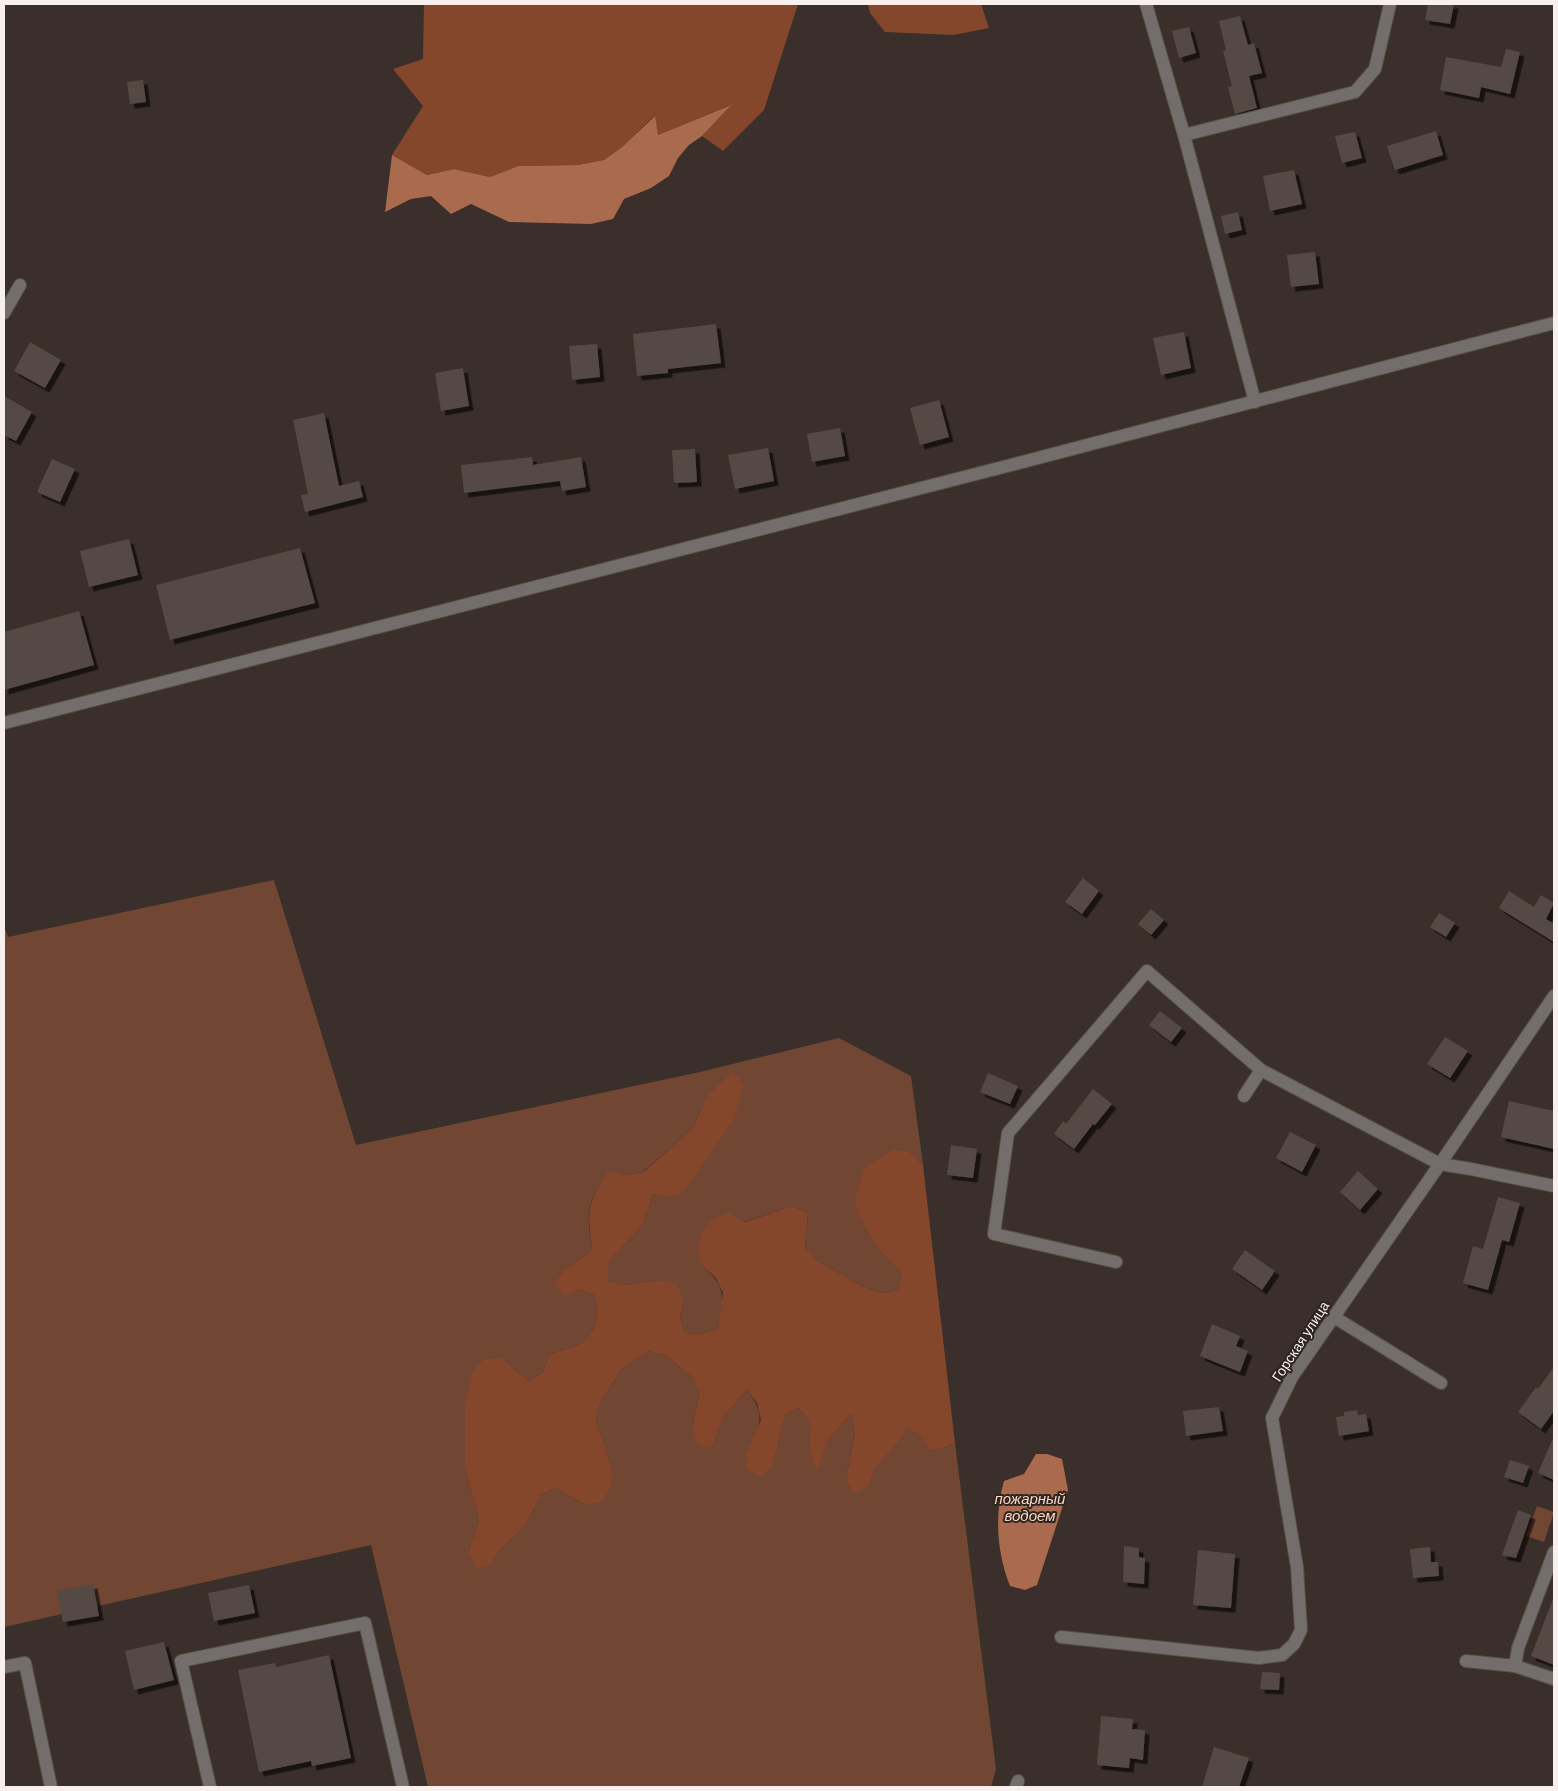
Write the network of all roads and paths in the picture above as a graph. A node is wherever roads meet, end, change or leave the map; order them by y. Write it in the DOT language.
graph roads {
  1 [pos="1146,4"];
  2 [pos="1390,4"];
  3 [pos="1184,135"];
  4 [pos="20,285"];
  5 [pos="4,313"];
  6 [pos="1554,323"];
  7 [pos="1255,402"];
  8 [pos="4,723"];
  9 [pos="1554,996"];
  10 [pos="1262,1070"];
  11 [pos="1244,1096"];
  12 [pos="1440,1164"];
  13 [pos="1554,1186"];
  14 [pos="1116,1262"];
  15 [pos="1334,1317"];
  16 [pos="1441,1383"];
  17 [pos="1554,1552"];
  18 [pos="1061,1637"];
  19 [pos="1466,1661"];
  20 [pos="1515,1666"];
  21 [pos="4,1667"];
  22 [pos="1554,1679"];
  23 [pos="51,1787"];
  24 [pos="210,1787"];
  25 [pos="404,1787"];
  1 -- 3 [label="street"];
  2 -- 3 [label="street"];
  3 -- 7 [label="street"];
  4 -- 5 [label="street"];
  6 -- 7 [label="street"];
  7 -- 8 [label="street"];
  9 -- 12 [label="street, Горская улица"];
  10 -- 11 [label="street"];
  10 -- 12 [label="street"];
  10 -- 14 [label="street"];
  12 -- 13 [label="street"];
  12 -- 15 [label="street, Горская улица"];
  15 -- 16 [label="street"];
  15 -- 18 [label="street, Горская улица"];
  17 -- 20 [label="street"];
  19 -- 20 [label="street"];
  20 -- 22 [label="street"];
  21 -- 23 [label="street"];
  24 -- 25 [label="street"];
}
